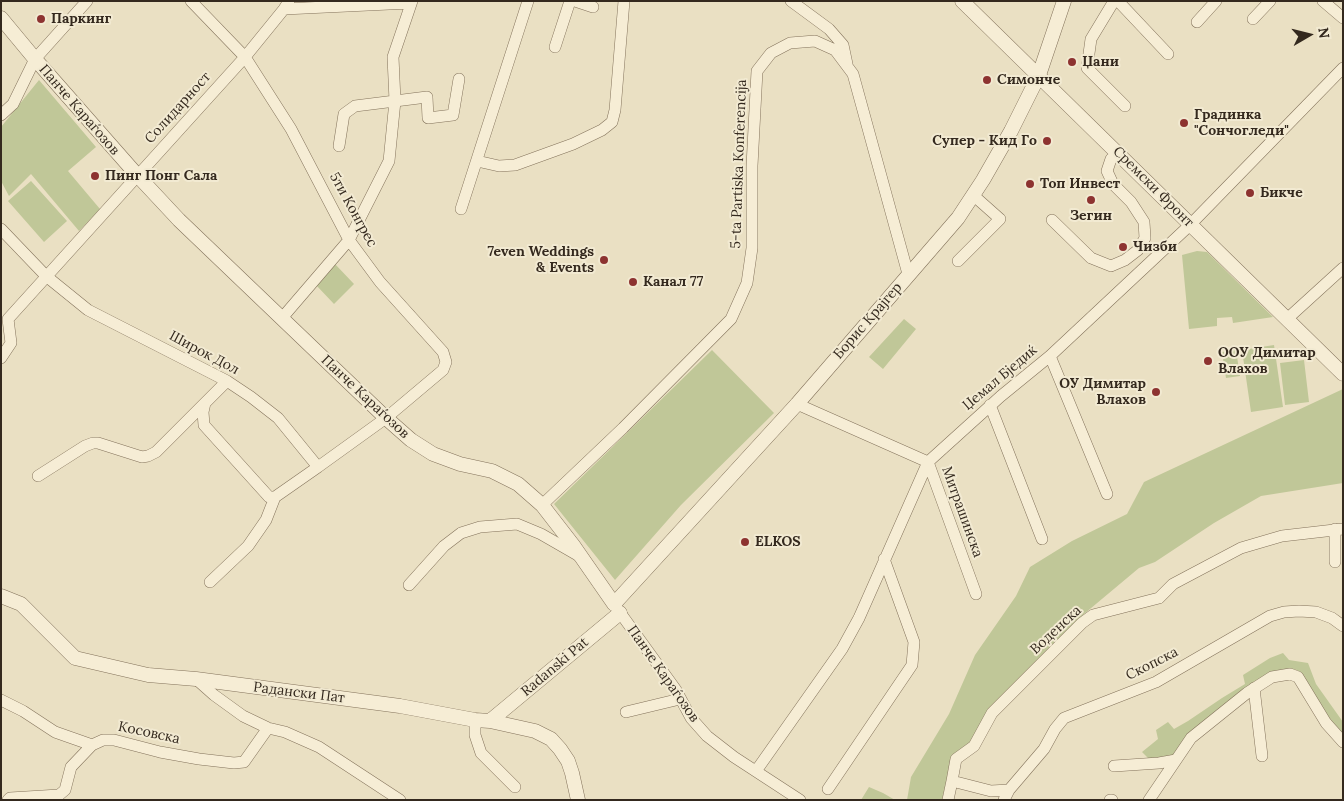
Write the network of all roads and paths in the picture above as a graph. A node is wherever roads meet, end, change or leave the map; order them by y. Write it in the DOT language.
graph roads {
  1 [pos="87,1"];
  2 [pos="191,1"];
  3 [pos="528,1"];
  4 [pos="570,1"];
  5 [pos="575,1"];
  6 [pos="624,1"];
  7 [pos="791,1"];
  8 [pos="962,1"];
  9 [pos="1064,1"];
  10 [pos="1114,1"];
  11 [pos="1118,1"];
  12 [pos="1216,1"];
  13 [pos="1270,1"];
  14 [pos="1322,1"];
  15 [pos="411,2"];
  16 [pos="286,5"];
  17 [pos="593,7"];
  18 [pos="1,18"];
  19 [pos="1343,18"];
  20 [pos="1253,19"];
  21 [pos="1197,22"];
  22 [pos="555,47"];
  23 [pos="1168,54"];
  24 [pos="245,57"];
  25 [pos="35,60"];
  26 [pos="847,66"];
  27 [pos="1343,68"];
  28 [pos="1039,75"];
  29 [pos="460,79"];
  30 [pos="395,101"];
  31 [pos="1125,106"];
  32 [pos="1,115"];
  33 [pos="339,146"];
  34 [pos="1119,154"];
  35 [pos="477,161"];
  36 [pos="137,175"];
  37 [pos="973,195"];
  38 [pos="461,209"];
  39 [pos="1052,220"];
  40 [pos="1190,225"];
  41 [pos="1,229"];
  42 [pos="349,240"];
  43 [pos="958,260"];
  44 [pos="1343,268"];
  45 [pos="908,274"];
  46 [pos="46,276"];
  47 [pos="282,318"];
  48 [pos="1287,319"];
  49 [pos="1050,356"];
  50 [pos="1,358"];
  51 [pos="1343,374"];
  52 [pos="227,381"];
  53 [pos="205,403"];
  54 [pos="796,404"];
  55 [pos="990,405"];
  56 [pos="386,418"];
  57 [pos="928,462"];
  58 [pos="318,467"];
  59 [pos="38,476"];
  60 [pos="1107,494"];
  61 [pos="275,497"];
  62 [pos="542,505"];
  63 [pos="1339,529"];
  64 [pos="1042,539"];
  65 [pos="582,558"];
  66 [pos="884,559"];
  67 [pos="1335,562"];
  68 [pos="210,582"];
  69 [pos="409,586"];
  70 [pos="976,594"];
  71 [pos="1,596"];
  72 [pos="617,608"];
  73 [pos="1343,626"];
  74 [pos="196,679"];
  75 [pos="1254,688"];
  76 [pos="680,699"];
  77 [pos="1,700"];
  78 [pos="626,712"];
  79 [pos="474,720"];
  80 [pos="490,721"];
  81 [pos="268,728"];
  82 [pos="1343,742"];
  83 [pos="92,745"];
  84 [pos="1262,756"];
  85 [pos="1176,760"];
  86 [pos="1114,766"];
  87 [pos="756,771"];
  88 [pos="952,781"];
  89 [pos="515,787"];
  90 [pos="828,789"];
  91 [pos="1006,795"];
  92 [pos="8,800"];
  93 [pos="400,800"];
  94 [pos="578,800"];
  95 [pos="800,800"];
  96 [pos="948,800"];
  97 [pos="1149,800"];
  1 -- 25 [label="street"];
  2 -- 24 [label="street, 5ти Конгрес"];
  3 -- 35 [label="street"];
  4 -- 22 [label="street"];
  5 -- 17 [label="street"];
  6 -- 35 [label="street"];
  7 -- 26 [label="street"];
  8 -- 28 [label="street, Сремски Фронт"];
  9 -- 28 [label="street, Борис Крајгер"];
  10 -- 31 [label="street"];
  11 -- 23 [label="street"];
  12 -- 21 [label="street"];
  13 -- 20 [label="street"];
  14 -- 19 [label="street"];
  15 -- 16 [label="street"];
  15 -- 30 [label="street"];
  16 -- 24 [label="street, Солидарност"];
  18 -- 25 [label="street, Панче Караѓозов"];
  24 -- 36 [label="street, Солидарност"];
  24 -- 42 [label="street, 5ти Конгрес"];
  25 -- 32 [label="street"];
  25 -- 36 [label="street, Панче Караѓозов"];
  26 -- 45 [label="street, 5-ta Partiska Konferencija"];
  26 -- 62 [label="street, 5-ta Partiska Konferencija"];
  27 -- 40 [label="street, Џемал Бједиќ"];
  28 -- 34 [label="street, Сремски Фронт"];
  28 -- 37 [label="street, Борис Крајгер"];
  29 -- 30 [label="street"];
  30 -- 33 [label="street"];
  30 -- 42 [label="street"];
  34 -- 39 [label="street"];
  34 -- 40 [label="street, Сремски Фронт"];
  35 -- 38 [label="street"];
  36 -- 46 [label="street, Солидарност"];
  36 -- 47 [label="street, Панче Караѓозов"];
  37 -- 43 [label="street"];
  37 -- 45 [label="street, Борис Крајгер"];
  40 -- 48 [label="street, Сремски Фронт"];
  40 -- 49 [label="street, Џемал Бједиќ"];
  41 -- 46 [label="street, Широк Дол"];
  42 -- 47 [label="street"];
  42 -- 56 [label="street, 5ти Конгрес"];
  44 -- 48 [label="street"];
  45 -- 54 [label="street, Борис Крајгер"];
  46 -- 50 [label="street, Солидарност"];
  46 -- 52 [label="street, Широк Дол"];
  47 -- 56 [label="street, Панче Караѓозов"];
  48 -- 51 [label="street, Сремски Фронт"];
  49 -- 55 [label="street, Џемал Бједиќ"];
  49 -- 60 [label="street"];
  52 -- 53 [label="street"];
  52 -- 58 [label="street, Широк Дол"];
  53 -- 59 [label="street"];
  53 -- 61 [label="street"];
  54 -- 57 [label="street, Митрашинска"];
  54 -- 72 [label="street, Борис Крајгер"];
  55 -- 57 [label="street, Џемал Бједиќ"];
  55 -- 64 [label="street"];
  56 -- 58 [label="street"];
  56 -- 62 [label="street, Панче Караѓозов"];
  57 -- 66 [label="street, Џемал Бједиќ"];
  57 -- 70 [label="street, Митрашинска"];
  58 -- 61 [label="street"];
  61 -- 68 [label="street"];
  62 -- 65 [label="street, Панче Караѓозов"];
  63 -- 67 [label="street"];
  63 -- 88 [label="street, Воденска"];
  65 -- 69 [label="street"];
  65 -- 72 [label="street, Панче Караѓозов"];
  66 -- 87 [label="street, Џемал Бједиќ"];
  66 -- 90 [label="street"];
  71 -- 74 [label="street, Радански Пат"];
  72 -- 76 [label="street, Панче Караѓозов"];
  72 -- 80 [label="street, Radanski Pat"];
  73 -- 91 [label="street, Скопска"];
  74 -- 79 [label="street, Радански Пат"];
  74 -- 81 [label="street"];
  75 -- 82 [label="street"];
  75 -- 84 [label="street"];
  75 -- 85 [label="street"];
  76 -- 78 [label="street"];
  76 -- 87 [label="street, Панче Караѓозов"];
  77 -- 83 [label="street"];
  79 -- 80 [label="street, Радански Пат"];
  79 -- 89 [label="street"];
  80 -- 94 [label="street, Радански Пат"];
  81 -- 83 [label="street, Косовска"];
  81 -- 93 [label="street"];
  83 -- 92 [label="street"];
  85 -- 86 [label="street"];
  85 -- 97 [label="street"];
  87 -- 95 [label="street, Панче Караѓозов"];
  88 -- 91 [label="street"];
  88 -- 96 [label="street, Воденска"];
}
